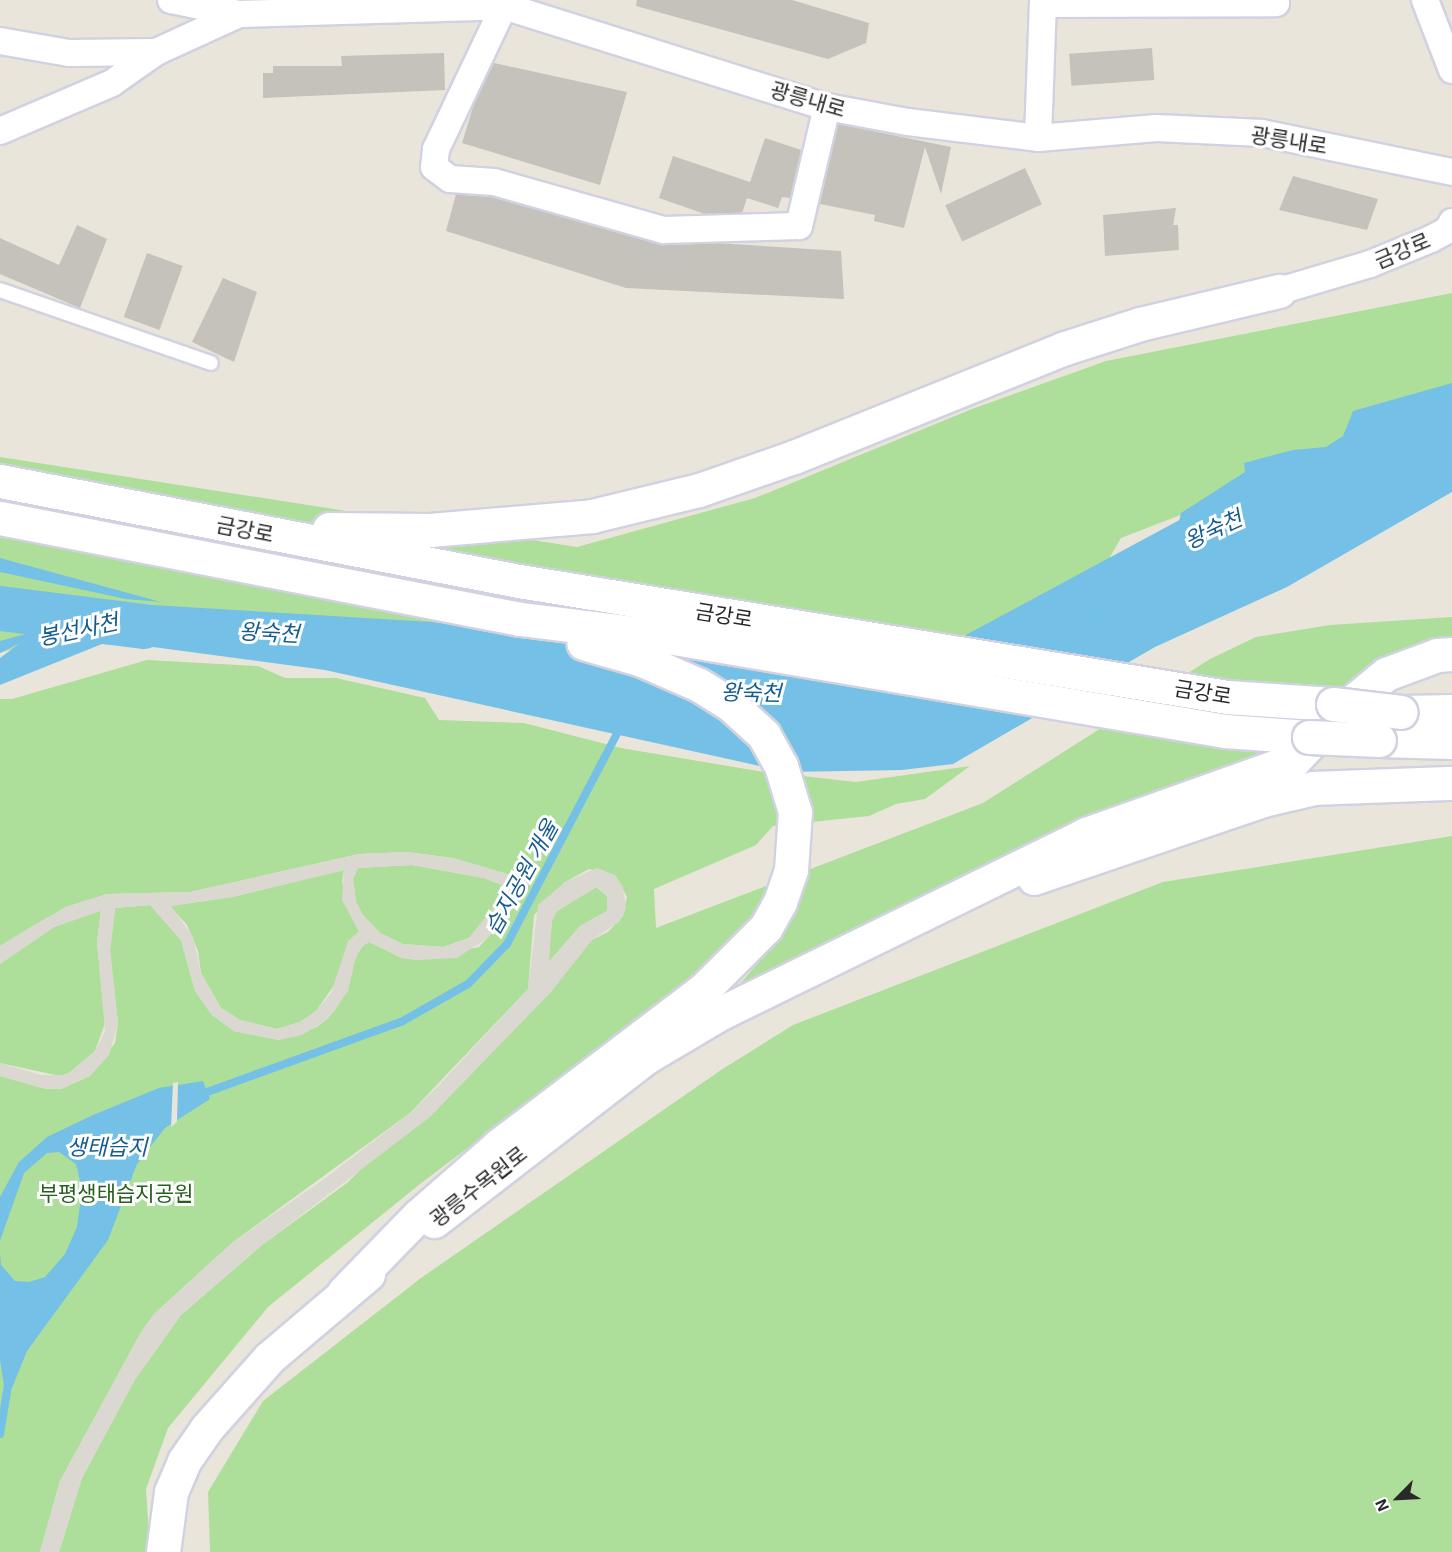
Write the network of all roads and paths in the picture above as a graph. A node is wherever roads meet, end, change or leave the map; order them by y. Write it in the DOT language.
graph roads {
  1 [pos="171,0"];
  2 [pos="1425,0"];
  3 [pos="1279,1"];
  4 [pos="502,2"];
  5 [pos="1043,2"];
  6 [pos="312,5"];
  7 [pos="239,14"];
  8 [pos="0,41"];
  9 [pos="156,52"];
  10 [pos="1452,70"];
  11 [pos="827,107"];
  12 [pos="0,131"];
  13 [pos="1038,138"];
  14 [pos="1452,172"];
  15 [pos="1452,222"];
  16 [pos="0,290"];
  17 [pos="1279,291"];
  18 [pos="211,363"];
  19 [pos="0,481"];
  20 [pos="0,518"];
  21 [pos="234,526"];
  22 [pos="520,619"];
  23 [pos="1452,654"];
  24 [pos="1452,711"];
  25 [pos="1452,742"];
  26 [pos="1452,783"];
  27 [pos="899,924"];
  28 [pos="344,1292"];
  29 [pos="163,1552"];
  1 -- 7 [label="street, 광릉내로"];
  2 -- 10 [label="street"];
  3 -- 5 [label="street"];
  4 -- 6 [label="street, 광릉내로"];
  4 -- 11 [label="street, 광릉내로"];
  4 -- 11 [label="street"];
  5 -- 13 [label="street"];
  6 -- 7 [label="street, 광릉내로"];
  7 -- 9 [label="street"];
  8 -- 9 [label="street"];
  9 -- 12 [label="street"];
  11 -- 13 [label="street, 광릉내로"];
  13 -- 14 [label="street, 광릉내로"];
  15 -- 17 [label="street, 금강로"];
  16 -- 18 [label="lane"];
  17 -- 21 [label="main road"];
  19 -- 21 [label="main road, 금강로"];
  20 -- 22 [label="main road, 금강로"];
  21 -- 24 [label="main road, 금강로, bridge"];
  22 -- 25 [label="main road, 금강로, bridge"];
  22 -- 28 [label="main road"];
  23 -- 27 [label="main road"];
  26 -- 27 [label="main road"];
  27 -- 28 [label="main road, 광릉수목원로"];
  28 -- 29 [label="main road, 광릉수목원로"];
}
